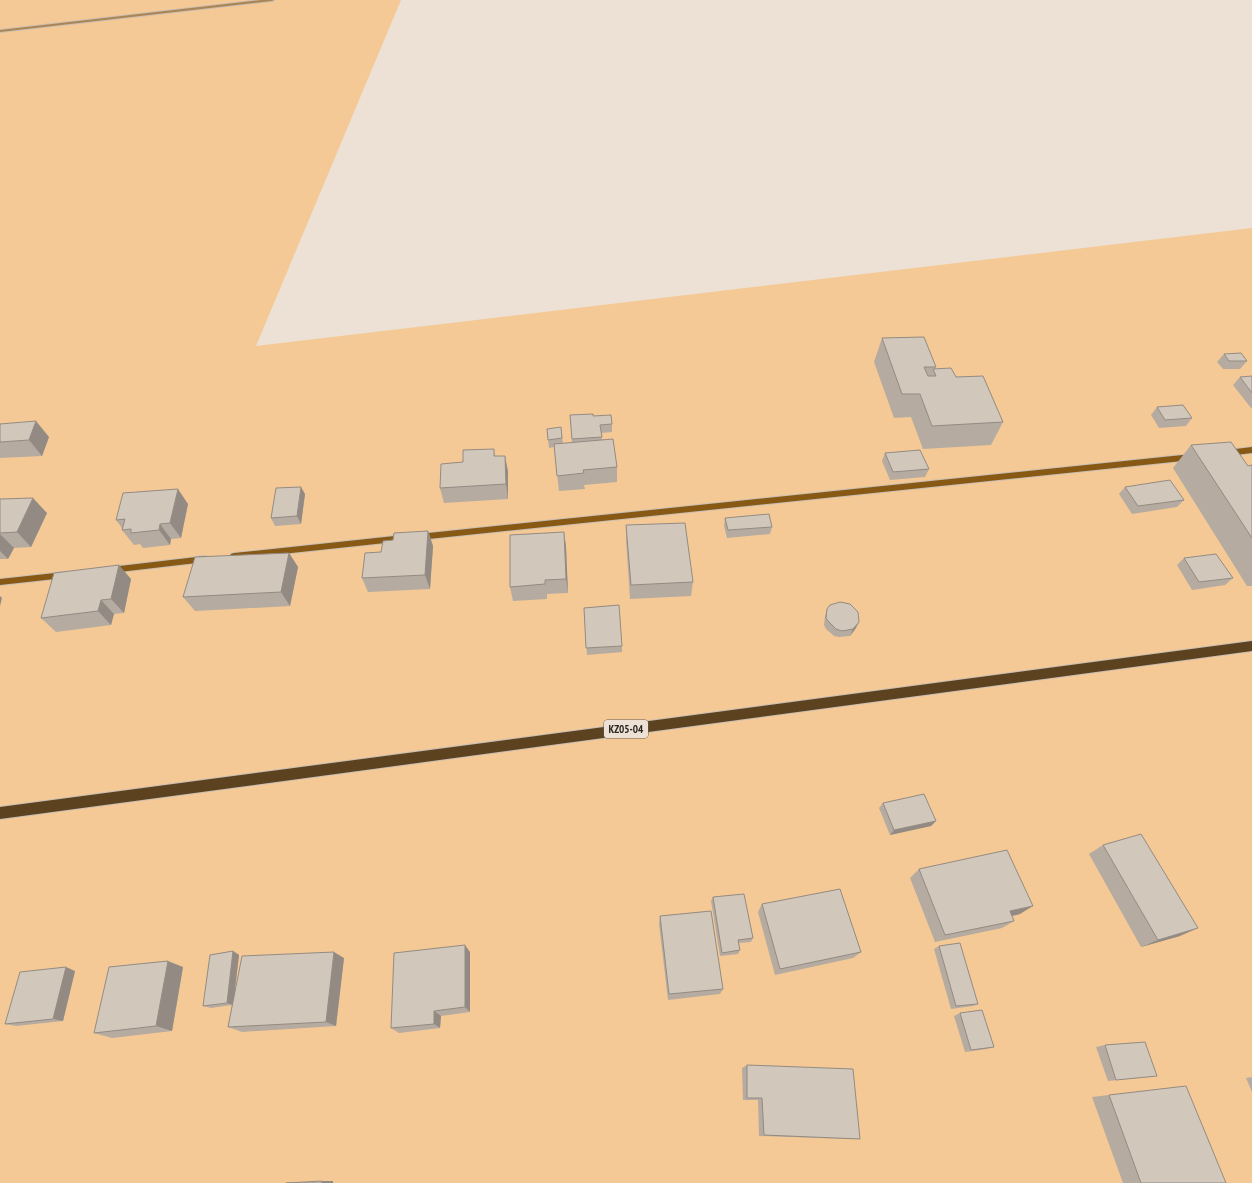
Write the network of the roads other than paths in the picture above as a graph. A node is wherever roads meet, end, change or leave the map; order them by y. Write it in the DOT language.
graph roads {
  1 [pos="272,0"];
  2 [pos="0,31"];
  3 [pos="1252,450"];
  4 [pos="1221,454"];
  5 [pos="1198,456"];
  6 [pos="228,557"];
  7 [pos="212,558"];
  8 [pos="104,571"];
  9 [pos="74,574"];
  10 [pos="0,582"];
  11 [pos="1252,646"];
  12 [pos="0,813"];
  1 -- 2 [label="street"];
  3 -- 4 [label="street"];
  5 -- 6 [label="street"];
  7 -- 8 [label="street"];
  9 -- 10 [label="street"];
  11 -- 12 [label="main road, KZ05-04"];
}
